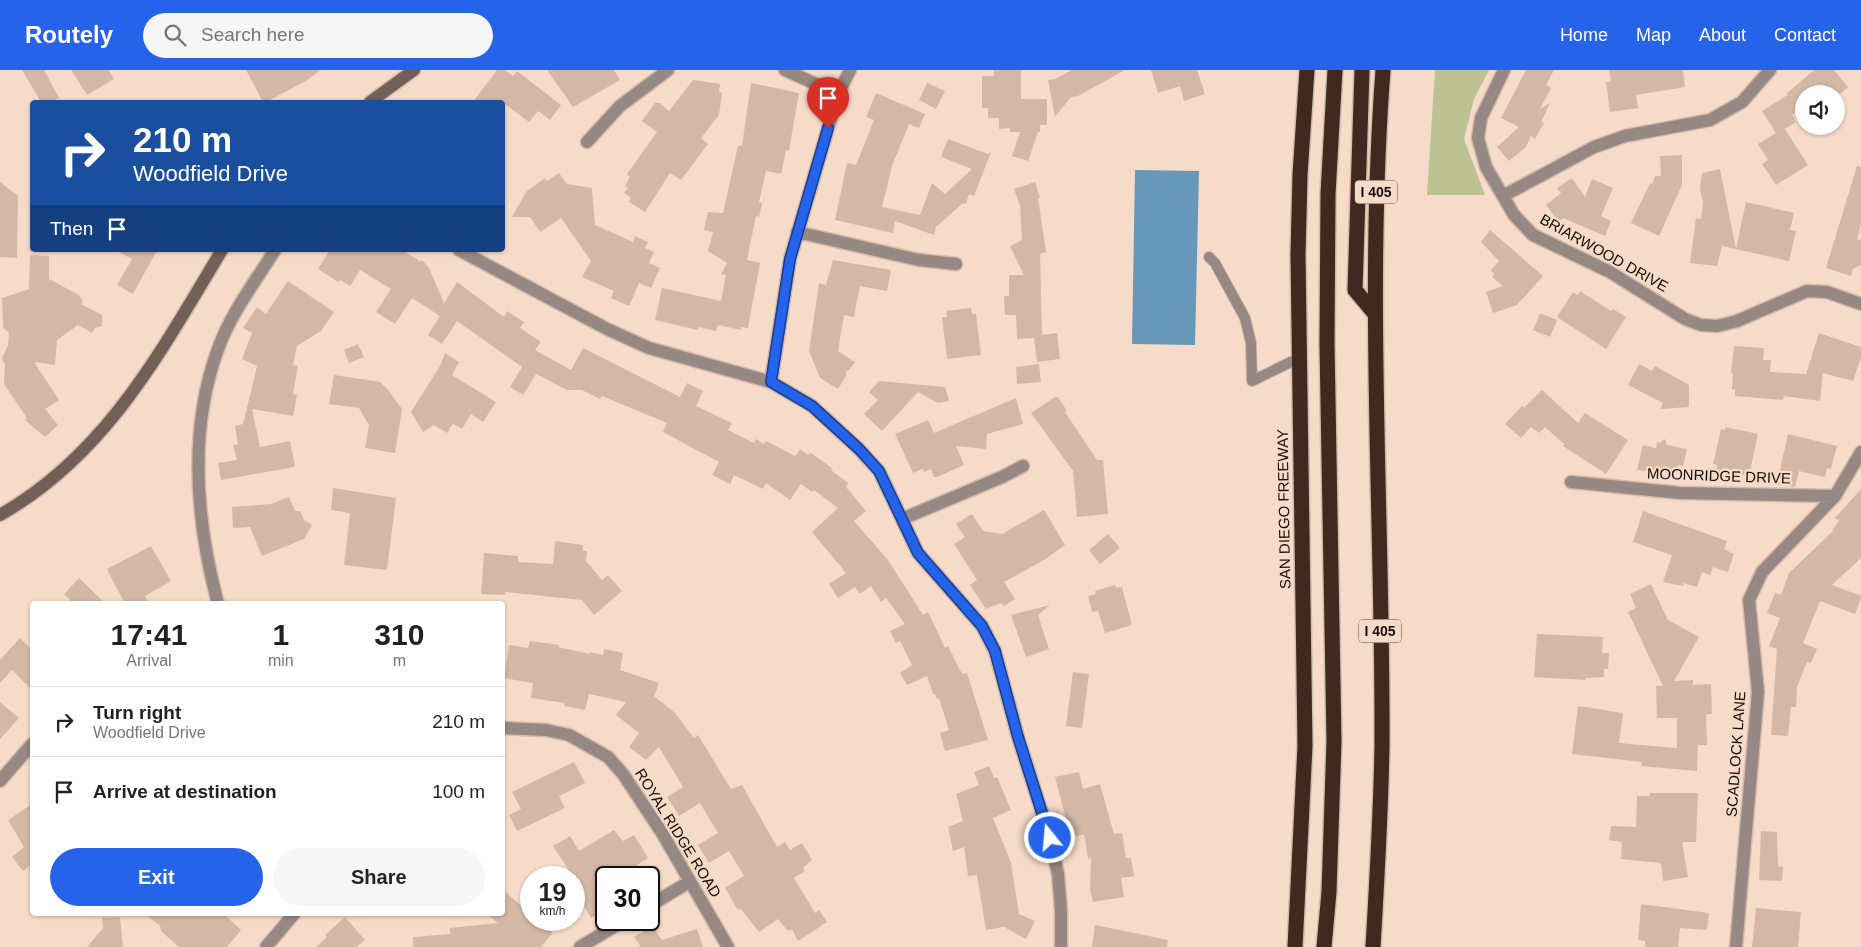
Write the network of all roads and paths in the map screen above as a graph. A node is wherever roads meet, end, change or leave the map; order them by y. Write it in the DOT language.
graph roads {
  1 [pos="414,70"];
  2 [pos="668,70"];
  3 [pos="785,70"];
  4 [pos="850,70"];
  5 [pos="1307,70"];
  6 [pos="1335,70"];
  7 [pos="1362,70"];
  8 [pos="1382,70"];
  9 [pos="1504,70"];
  10 [pos="1770,70"];
  11 [pos="838,94"];
  12 [pos="373,100"];
  13 [pos="587,142"];
  14 [pos="1503,196"];
  15 [pos="797,232"];
  16 [pos="221,252"];
  17 [pos="274,252"];
  18 [pos="463,252"];
  19 [pos="1209,257"];
  20 [pos="956,264"];
  21 [pos="1861,304"];
  22 [pos="1375,314"];
  23 [pos="1299,358"];
  24 [pos="771,382"];
  25 [pos="1861,452"];
  26 [pos="1023,466"];
  27 [pos="1572,482"];
  28 [pos="1835,496"];
  29 [pos="0,515"];
  30 [pos="902,519"];
  31 [pos="217,601"];
  32 [pos="505,728"];
  33 [pos="30,746"];
  34 [pos="0,781"];
  35 [pos="689,882"];
  36 [pos="660,899"];
  37 [pos="292,916"];
  38 [pos="607,931"];
  39 [pos="266,947"];
  40 [pos="580,947"];
  41 [pos="728,947"];
  42 [pos="1060,947"];
  43 [pos="1295,947"];
  44 [pos="1324,947"];
  45 [pos="1373,947"];
  46 [pos="1736,947"];
  1 -- 12 [label="main road"];
  2 -- 13 [label="street"];
  3 -- 11 [label="street"];
  4 -- 11 [label="street"];
  5 -- 23 [label="highway, SAN DIEGO FREEWAY"];
  6 -- 44 [label="highway"];
  7 -- 22 [label="highway"];
  8 -- 22 [label="highway, I 405"];
  9 -- 14 [label="street, BRIARWOOD DRIVE"];
  10 -- 14 [label="street"];
  11 -- 15 [label="street"];
  14 -- 21 [label="street, BRIARWOOD DRIVE"];
  15 -- 20 [label="street"];
  15 -- 24 [label="street"];
  16 -- 29 [label="main road"];
  17 -- 31 [label="street"];
  18 -- 24 [label="street"];
  19 -- 23 [label="lane"];
  22 -- 45 [label="highway, I 405"];
  23 -- 43 [label="highway, SAN DIEGO FREEWAY"];
  24 -- 30 [label="street"];
  25 -- 28 [label="street, SCADLOCK LANE"];
  26 -- 30 [label="street"];
  27 -- 28 [label="street, MOONRIDGE DRIVE"];
  28 -- 46 [label="street, SCADLOCK LANE"];
  30 -- 42 [label="street"];
  32 -- 35 [label="street, ROYAL RIDGE ROAD"];
  33 -- 34 [label="street"];
  35 -- 36 [label="street"];
  35 -- 41 [label="street, ROYAL RIDGE ROAD"];
  37 -- 39 [label="street"];
  38 -- 40 [label="street"];
}
